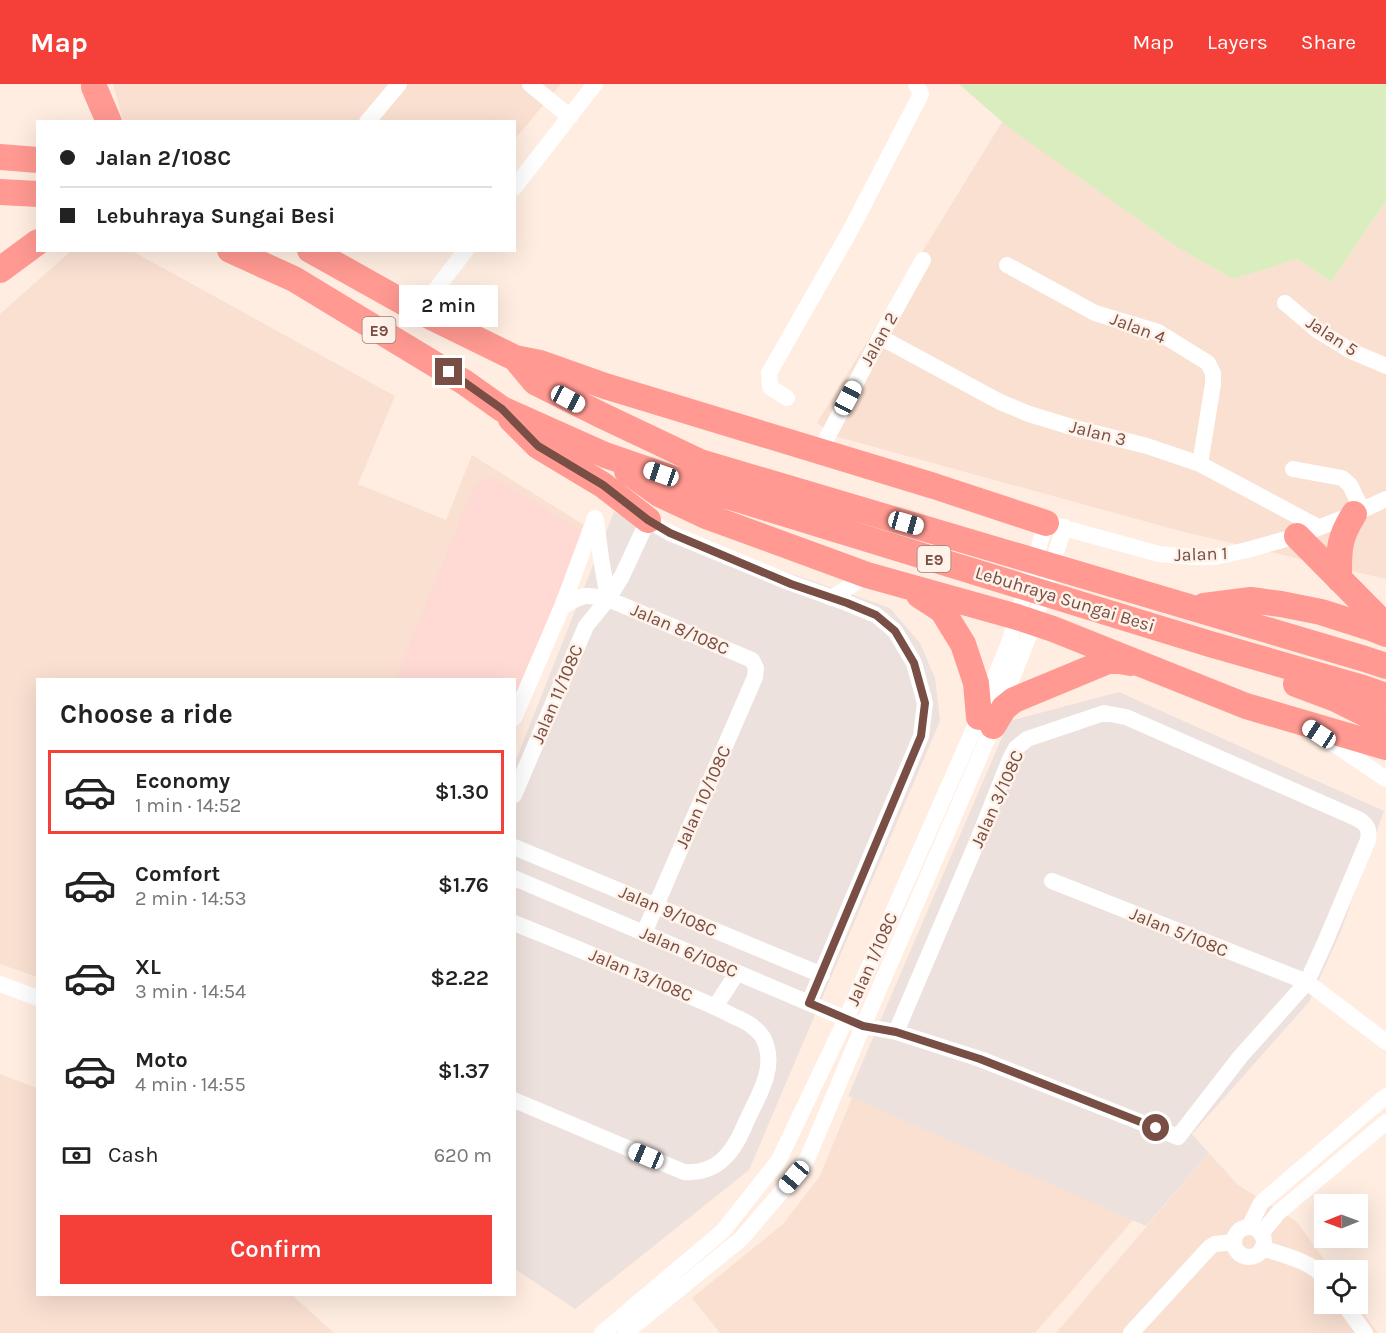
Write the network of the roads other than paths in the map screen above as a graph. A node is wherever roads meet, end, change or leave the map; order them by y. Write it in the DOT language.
graph roads {
  1 [pos="94,84"];
  2 [pos="399,84"];
  3 [pos="530,84"];
  4 [pos="596,84"];
  5 [pos="916,84"];
  6 [pos="570,117"];
  7 [pos="108,120"];
  8 [pos="369,120"];
  9 [pos="0,158"];
  10 [pos="36,160"];
  11 [pos="516,185"];
  12 [pos="0,192"];
  13 [pos="36,194"];
  14 [pos="36,243"];
  15 [pos="234,252"];
  16 [pos="314,252"];
  17 [pos="464,252"];
  18 [pos="923,260"];
  19 [pos="1007,265"];
  20 [pos="0,270"];
  21 [pos="1285,303"];
  22 [pos="419,311"];
  23 [pos="880,337"];
  24 [pos="515,358"];
  25 [pos="1385,364"];
  26 [pos="787,398"];
  27 [pos="502,409"];
  28 [pos="820,451"];
  29 [pos="605,455"];
  30 [pos="1200,465"];
  31 [pos="1293,469"];
  32 [pos="699,475"];
  33 [pos="1386,499"];
  34 [pos="1358,512"];
  35 [pos="595,518"];
  36 [pos="648,520"];
  37 [pos="1055,525"];
  38 [pos="1308,531"];
  39 [pos="867,575"];
  40 [pos="1340,579"];
  41 [pos="903,585"];
  42 [pos="832,598"];
  43 [pos="608,599"];
  44 [pos="562,607"];
  45 [pos="1192,607"];
  46 [pos="1025,620"];
  47 [pos="1380,629"];
  48 [pos="1210,644"];
  49 [pos="752,660"];
  50 [pos="1375,662"];
  51 [pos="1146,666"];
  52 [pos="1374,692"];
  53 [pos="516,713"];
  54 [pos="986,722"];
  55 [pos="1302,723"];
  56 [pos="1386,724"];
  57 [pos="1386,747"];
  58 [pos="1386,779"];
  59 [pos="516,790"];
  60 [pos="516,848"];
  61 [pos="516,880"];
  62 [pos="1052,881"];
  63 [pos="656,906"];
  64 [pos="516,923"];
  65 [pos="644,933"];
  66 [pos="737,973"];
  67 [pos="822,975"];
  68 [pos="1307,982"];
  69 [pos="0,984"];
  70 [pos="36,997"];
  71 [pos="809,1003"];
  72 [pos="715,1006"];
  73 [pos="846,1019"];
  74 [pos="863,1026"];
  75 [pos="896,1032"];
  76 [pos="1386,1042"];
  77 [pos="1386,1096"];
  78 [pos="516,1101"];
  79 [pos="1386,1122"];
  80 [pos="1257,1236"];
  81 [pos="1234,1242"];
  82 [pos="1314,1268"];
  83 [pos="1351,1314"];
  84 [pos="602,1333"];
  85 [pos="625,1333"];
  86 [pos="1131,1333"];
  87 [pos="1365,1333"];
  1 -- 7 [label="highway"];
  2 -- 8 [label="street"];
  3 -- 6 [label="street"];
  4 -- 6 [label="street"];
  5 -- 26 [label="street"];
  6 -- 11 [label="street"];
  9 -- 10 [label="highway"];
  12 -- 13 [label="highway"];
  14 -- 20 [label="highway"];
  15 -- 27 [label="highway, Lebuhraya Sungai Besi / E9"];
  16 -- 22 [label="highway, Lebuhraya Sungai Besi / E9"];
  17 -- 22 [label="street"];
  18 -- 23 [label="street, Jalan 2"];
  19 -- 30 [label="street, Jalan 4"];
  21 -- 25 [label="street, Jalan 5"];
  22 -- 24 [label="highway, Lebuhraya Sungai Besi / E9"];
  23 -- 28 [label="street, Jalan 2"];
  23 -- 30 [label="street, Jalan 3"];
  24 -- 28 [label="highway"];
  24 -- 32 [label="highway, Lebuhraya Sungai Besi / E9"];
  27 -- 29 [label="highway, Lebuhraya Sungai Besi / E9"];
  27 -- 36 [label="highway"];
  28 -- 37 [label="highway"];
  29 -- 32 [label="highway, Lebuhraya Sungai Besi / E9"];
  29 -- 39 [label="highway"];
  30 -- 38 [label="street, Jalan 3"];
  31 -- 34 [label="street"];
  32 -- 45 [label="highway, Lebuhraya Sungai Besi / E9"];
  32 -- 48 [label="highway, Lebuhraya Sungai Besi / E9"];
  33 -- 34 [label="street, Jalan 1"];
  34 -- 38 [label="street, Jalan 1"];
  34 -- 40 [label="highway"];
  35 -- 43 [label="street, Jalan 8/108C"];
  35 -- 44 [label="street, Jalan 11/108C"];
  36 -- 42 [label="street"];
  36 -- 43 [label="street, Jalan 11/108C"];
  37 -- 38 [label="street, Jalan 1"];
  37 -- 46 [label="street, Jalan 1/108C"];
  38 -- 40 [label="highway"];
  39 -- 41 [label="highway"];
  39 -- 42 [label="street"];
  40 -- 47 [label="highway"];
  41 -- 46 [label="highway"];
  41 -- 54 [label="highway"];
  42 -- 67 [label="street"];
  43 -- 44 [label="street, Jalan 8/108C"];
  43 -- 49 [label="street, Jalan 8/108C"];
  43 -- 59 [label="street, Jalan 11/108C"];
  44 -- 53 [label="street, Jalan 11/108C"];
  45 -- 47 [label="highway"];
  45 -- 50 [label="highway, Lebuhraya Sungai Besi / E9"];
  46 -- 51 [label="highway"];
  46 -- 54 [label="street, Jalan 1/108C"];
  48 -- 52 [label="highway, Lebuhraya Sungai Besi / E9"];
  48 -- 56 [label="highway"];
  49 -- 63 [label="street, Jalan 10/108C"];
  51 -- 54 [label="highway"];
  51 -- 55 [label="highway"];
  54 -- 73 [label="street, Jalan 1/108C"];
  54 -- 74 [label="street, Jalan 1/108C"];
  55 -- 57 [label="highway"];
  55 -- 58 [label="street"];
  60 -- 63 [label="street, Jalan 9/108C"];
  61 -- 65 [label="street, Jalan 6/108C"];
  62 -- 68 [label="street, Jalan 5/108C"];
  63 -- 65 [label="street, Jalan 10/108C"];
  63 -- 67 [label="street, Jalan 9/108C"];
  64 -- 72 [label="street, Jalan 13/108C"];
  65 -- 66 [label="street, Jalan 6/108C"];
  66 -- 71 [label="street, Jalan 6/108C"];
  66 -- 72 [label="street"];
  67 -- 71 [label="street"];
  68 -- 75 [label="street, Jalan 6/108C"];
  68 -- 75 [label="street, Jalan 3/108C"];
  68 -- 76 [label="street, Jalan 5/108C"];
  69 -- 70 [label="street"];
  71 -- 73 [label="street, Jalan 6/108C"];
  72 -- 78 [label="street, Jalan 13/108C"];
  73 -- 74 [label="street, Jalan 6/108C"];
  73 -- 84 [label="street, Jalan 1/108C"];
  74 -- 75 [label="street, Jalan 6/108C"];
  74 -- 85 [label="street, Jalan 1/108C"];
  77 -- 80 [label="street"];
  79 -- 80 [label="street"];
  80 -- 81 [label="street"];
  80 -- 81 [label="street"];
  80 -- 82 [label="street"];
  81 -- 86 [label="street"];
  83 -- 87 [label="street"];
}
